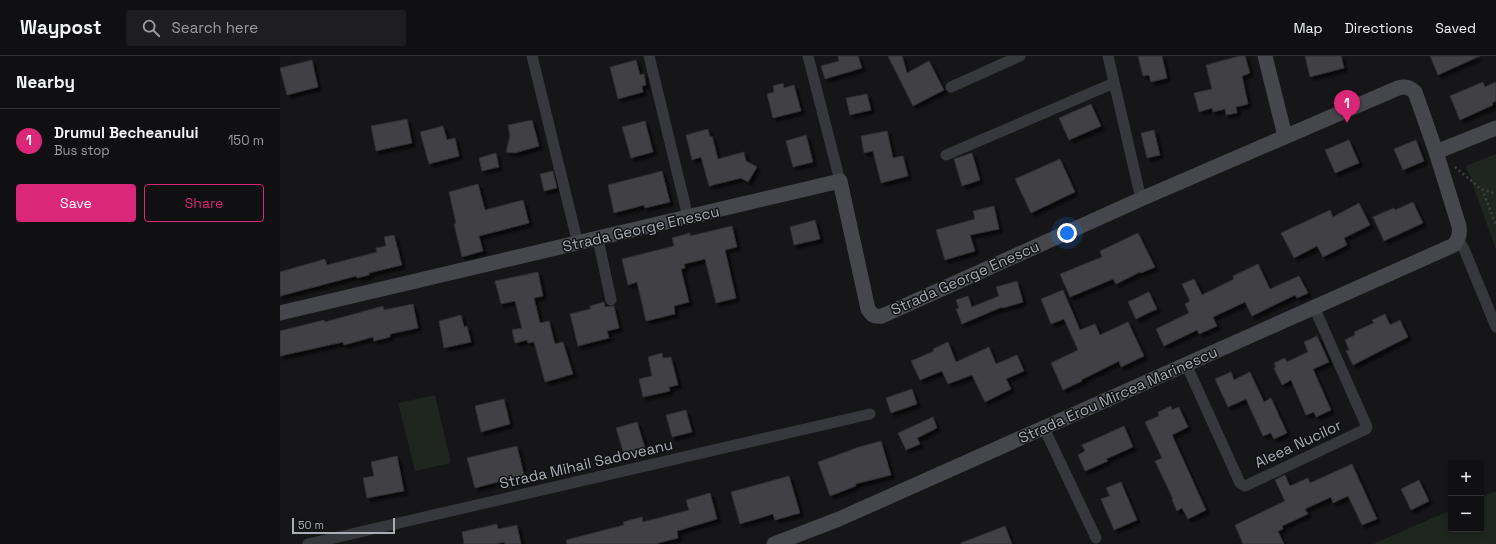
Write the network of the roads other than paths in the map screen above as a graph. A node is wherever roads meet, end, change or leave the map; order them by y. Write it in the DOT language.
graph roads {
  1 [pos="532,56"];
  2 [pos="649,56"];
  3 [pos="808,56"];
  4 [pos="1020,56"];
  5 [pos="1108,56"];
  6 [pos="1265,56"];
  7 [pos="1114,83"];
  8 [pos="951,87"];
  9 [pos="1496,128"];
  10 [pos="1285,136"];
  11 [pos="1436,152"];
  12 [pos="946,155"];
  13 [pos="840,181"];
  14 [pos="1141,200"];
  15 [pos="688,217"];
  16 [pos="598,239"];
  17 [pos="1458,239"];
  18 [pos="578,244"];
  19 [pos="611,300"];
  20 [pos="1314,307"];
  21 [pos="280,313"];
  22 [pos="1496,327"];
  23 [pos="1186,364"];
  24 [pos="870,414"];
  25 [pos="1044,428"];
  26 [pos="1096,538"];
  27 [pos="308,544"];
  28 [pos="774,544"];
  1 -- 18 [label="street"];
  2 -- 15 [label="street"];
  3 -- 13 [label="street"];
  4 -- 8 [label="street"];
  5 -- 7 [label="street"];
  6 -- 10 [label="street"];
  7 -- 12 [label="street"];
  7 -- 14 [label="street"];
  9 -- 11 [label="street"];
  10 -- 11 [label="street, Strada George Enescu"];
  10 -- 14 [label="street, Strada George Enescu"];
  11 -- 17 [label="street, Strada George Enescu"];
  13 -- 14 [label="street, Strada George Enescu"];
  13 -- 15 [label="street, Strada George Enescu"];
  15 -- 16 [label="street, Strada George Enescu"];
  16 -- 18 [label="street, Strada George Enescu"];
  16 -- 19 [label="street"];
  17 -- 20 [label="street, Strada Erou Mircea Marinescu"];
  17 -- 22 [label="street"];
  18 -- 21 [label="street, Strada George Enescu"];
  20 -- 23 [label="street, Strada Erou Mircea Marinescu"];
  20 -- 23 [label="street, Aleea Nucilor"];
  23 -- 25 [label="street, Strada Erou Mircea Marinescu"];
  24 -- 27 [label="street, Strada Mihail Sadoveanu"];
  25 -- 26 [label="street"];
  25 -- 28 [label="street, Strada Erou Mircea Marinescu"];
}
